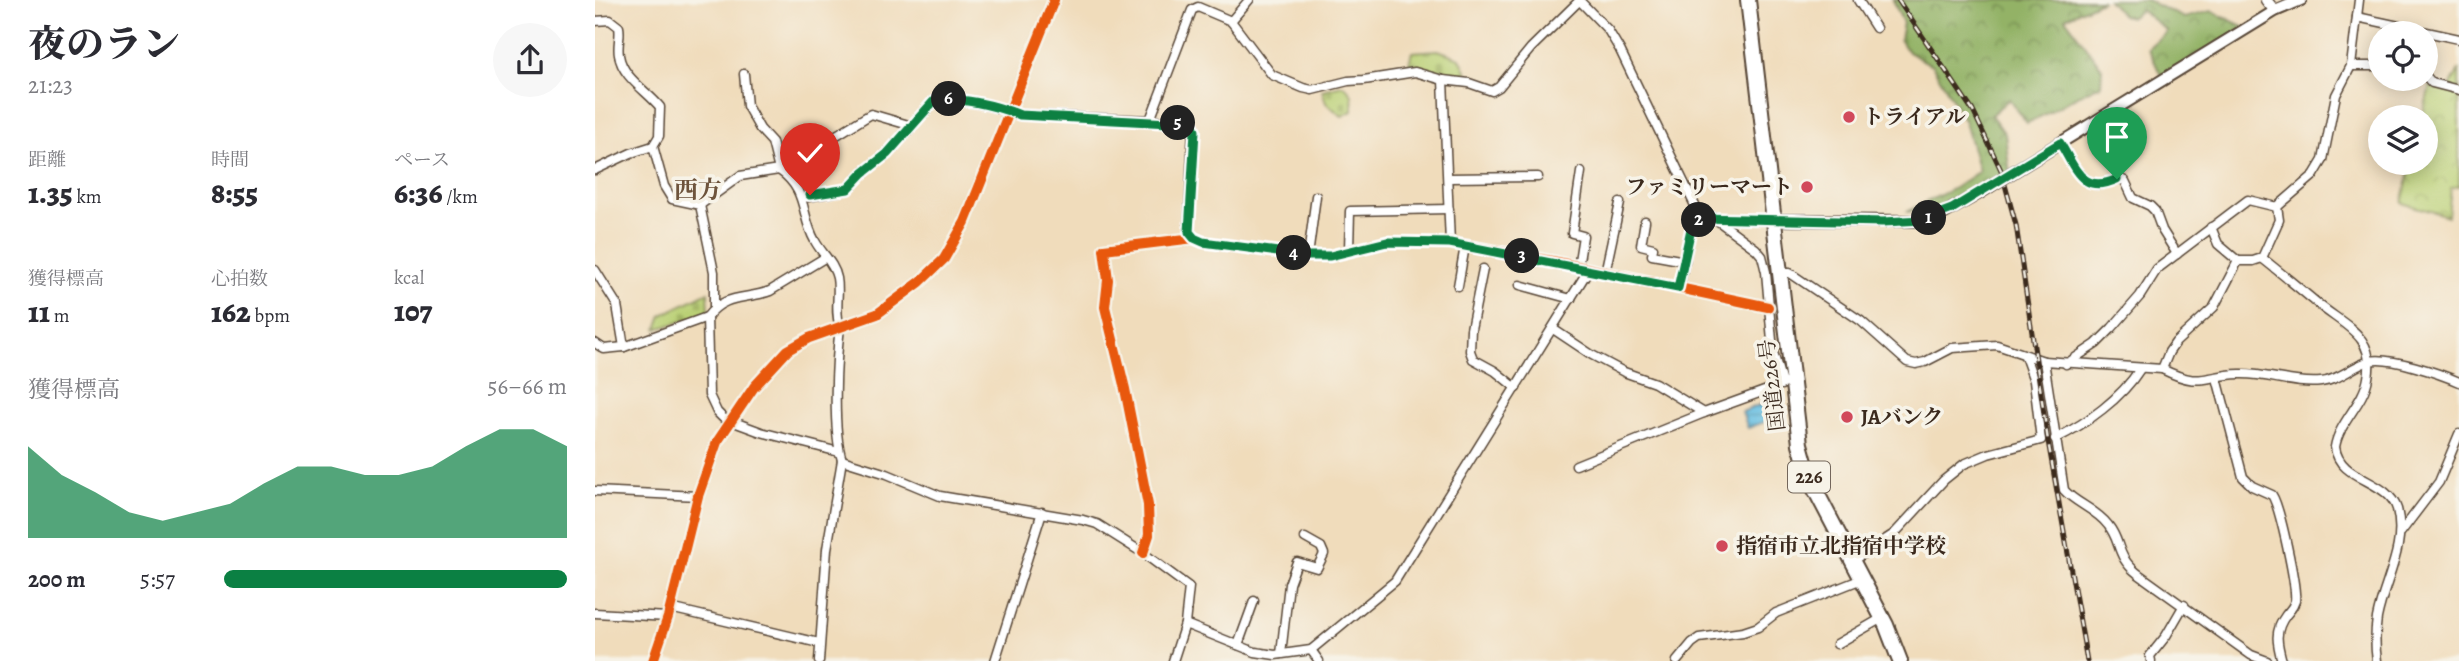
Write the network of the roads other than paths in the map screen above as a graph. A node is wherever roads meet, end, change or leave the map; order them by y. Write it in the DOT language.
graph roads {
  1 [pos="1054,0"];
  2 [pos="1249,0"];
  3 [pos="1579,0"];
  4 [pos="1748,0"];
  5 [pos="1858,0"];
  6 [pos="2266,0"];
  7 [pos="2301,0"];
  8 [pos="2359,0"];
  9 [pos="1197,4"];
  10 [pos="2275,11"];
  11 [pos="2357,17"];
  12 [pos="595,21"];
  13 [pos="1231,22"];
  14 [pos="1876,28"];
  15 [pos="2459,39"];
  16 [pos="2351,66"];
  17 [pos="2368,66"];
  18 [pos="744,74"];
  19 [pos="1443,80"];
  20 [pos="2438,85"];
  21 [pos="2459,90"];
  22 [pos="1009,110"];
  23 [pos="1150,120"];
  24 [pos="912,126"];
  25 [pos="2060,143"];
  26 [pos="653,146"];
  27 [pos="595,170"];
  28 [pos="779,170"];
  29 [pos="1581,172"];
  30 [pos="1538,177"];
  31 [pos="1448,178"];
  32 [pos="1315,197"];
  33 [pos="803,198"];
  34 [pos="1620,203"];
  35 [pos="700,205"];
  36 [pos="2277,207"];
  37 [pos="1449,209"];
  38 [pos="1713,217"];
  39 [pos="1701,218"];
  40 [pos="1774,220"];
  41 [pos="1645,221"];
  42 [pos="2211,227"];
  43 [pos="1194,238"];
  44 [pos="1450,243"];
  45 [pos="1465,246"];
  46 [pos="1349,250"];
  47 [pos="2177,254"];
  48 [pos="1308,256"];
  49 [pos="826,257"];
  50 [pos="2262,258"];
  51 [pos="1685,261"];
  52 [pos="2238,261"];
  53 [pos="1578,267"];
  54 [pos="1483,269"];
  55 [pos="1589,269"];
  56 [pos="595,270"];
  57 [pos="1605,273"];
  58 [pos="1780,273"];
  59 [pos="1520,285"];
  60 [pos="1458,286"];
  61 [pos="1678,288"];
  62 [pos="1571,299"];
  63 [pos="714,307"];
  64 [pos="1769,307"];
  65 [pos="707,317"];
  66 [pos="840,327"];
  67 [pos="1553,329"];
  68 [pos="595,343"];
  69 [pos="624,347"];
  70 [pos="2025,356"];
  71 [pos="2044,361"];
  72 [pos="2369,361"];
  73 [pos="2066,364"];
  74 [pos="2140,369"];
  75 [pos="2162,369"];
  76 [pos="2217,378"];
  77 [pos="1787,382"];
  78 [pos="2459,382"];
  79 [pos="1515,388"];
  80 [pos="1704,413"];
  81 [pos="730,421"];
  82 [pos="2459,434"];
  83 [pos="2055,439"];
  84 [pos="840,456"];
  85 [pos="1576,465"];
  86 [pos="595,491"];
  87 [pos="698,496"];
  88 [pos="1042,512"];
  89 [pos="2401,532"];
  90 [pos="1305,538"];
  91 [pos="1143,553"];
  92 [pos="1852,561"];
  93 [pos="1861,579"];
  94 [pos="1254,601"];
  95 [pos="2184,605"];
  96 [pos="595,612"];
  97 [pos="669,612"];
  98 [pos="1882,618"];
  99 [pos="1185,624"];
  100 [pos="819,643"];
  101 [pos="1837,643"];
  102 [pos="1238,645"];
  103 [pos="1311,650"];
  104 [pos="1277,657"];
  105 [pos="653,661"];
  106 [pos="819,661"];
  107 [pos="995,661"];
  108 [pos="1173,661"];
  109 [pos="1319,661"];
  110 [pos="1677,661"];
  111 [pos="1900,661"];
  112 [pos="2151,661"];
  113 [pos="2267,661"];
  114 [pos="2282,661"];
  115 [pos="2377,661"];
  1 -- 22 [label="street"];
  2 -- 13 [label="street"];
  3 -- 19 [label="street"];
  3 -- 39 [label="street"];
  4 -- 40 [label="highway, 国道226号 / 226"];
  5 -- 14 [label="street"];
  6 -- 10 [label="street"];
  7 -- 10 [label="main road"];
  8 -- 11 [label="street"];
  9 -- 13 [label="street"];
  9 -- 23 [label="street"];
  10 -- 25 [label="main road"];
  11 -- 15 [label="street"];
  11 -- 16 [label="street"];
  12 -- 26 [label="street"];
  13 -- 19 [label="street"];
  16 -- 17 [label="street"];
  16 -- 36 [label="street"];
  18 -- 28 [label="street"];
  19 -- 31 [label="street"];
  20 -- 21 [label="street"];
  22 -- 23 [label="street"];
  22 -- 24 [label="street"];
  22 -- 66 [label="street"];
  23 -- 43 [label="street"];
  24 -- 28 [label="street"];
  24 -- 33 [label="street"];
  25 -- 40 [label="main road, bridge"];
  25 -- 47 [label="street"];
  26 -- 27 [label="street"];
  26 -- 35 [label="street"];
  28 -- 33 [label="street"];
  28 -- 35 [label="street"];
  29 -- 53 [label="street"];
  30 -- 31 [label="street"];
  31 -- 37 [label="street"];
  32 -- 48 [label="street"];
  33 -- 49 [label="street"];
  34 -- 57 [label="street"];
  35 -- 63 [label="street"];
  36 -- 42 [label="street"];
  36 -- 50 [label="street"];
  37 -- 44 [label="street"];
  37 -- 46 [label="street"];
  38 -- 39 [label="street"];
  38 -- 40 [label="street"];
  38 -- 64 [label="street"];
  39 -- 51 [label="street"];
  40 -- 58 [label="highway, 国道226号 / 226"];
  41 -- 51 [label="street"];
  42 -- 47 [label="street"];
  42 -- 52 [label="street"];
  43 -- 48 [label="street"];
  43 -- 91 [label="street"];
  44 -- 45 [label="street"];
  44 -- 46 [label="street"];
  45 -- 53 [label="street"];
  45 -- 60 [label="street"];
  46 -- 48 [label="street"];
  47 -- 73 [label="street"];
  49 -- 63 [label="street"];
  49 -- 66 [label="street"];
  50 -- 52 [label="street"];
  50 -- 72 [label="street"];
  51 -- 61 [label="street"];
  52 -- 75 [label="street"];
  53 -- 55 [label="street"];
  54 -- 79 [label="street"];
  55 -- 57 [label="street"];
  55 -- 62 [label="street"];
  56 -- 69 [label="street"];
  57 -- 61 [label="street"];
  58 -- 70 [label="street"];
  58 -- 77 [label="highway, 国道226号 / 226"];
  59 -- 62 [label="street"];
  61 -- 64 [label="street"];
  62 -- 67 [label="street"];
  63 -- 65 [label="street"];
  64 -- 77 [label="street"];
  65 -- 69 [label="street"];
  65 -- 81 [label="street"];
  66 -- 81 [label="street"];
  66 -- 84 [label="street"];
  67 -- 79 [label="street"];
  67 -- 80 [label="street"];
  68 -- 69 [label="street"];
  70 -- 71 [label="street"];
  70 -- 92 [label="street"];
  71 -- 73 [label="street"];
  71 -- 83 [label="street"];
  72 -- 76 [label="street"];
  72 -- 78 [label="street"];
  72 -- 89 [label="street"];
  73 -- 74 [label="street"];
  74 -- 75 [label="street"];
  74 -- 83 [label="street"];
  75 -- 76 [label="street"];
  76 -- 114 [label="street"];
  77 -- 80 [label="street"];
  77 -- 92 [label="highway, 国道226号 / 226"];
  79 -- 103 [label="street"];
  80 -- 85 [label="street"];
  81 -- 84 [label="street"];
  81 -- 87 [label="street"];
  82 -- 89 [label="street"];
  83 -- 95 [label="street"];
  84 -- 88 [label="street"];
  84 -- 100 [label="street"];
  86 -- 87 [label="street"];
  87 -- 97 [label="street"];
  88 -- 91 [label="street"];
  88 -- 107 [label="street"];
  89 -- 115 [label="street"];
  90 -- 104 [label="street"];
  91 -- 99 [label="street"];
  92 -- 93 [label="highway, 国道226号 / 226"];
  93 -- 98 [label="highway, 国道226号 / 226"];
  93 -- 110 [label="street"];
  94 -- 102 [label="street"];
  95 -- 112 [label="street"];
  95 -- 113 [label="street"];
  96 -- 97 [label="street"];
  97 -- 100 [label="street"];
  97 -- 105 [label="street"];
  98 -- 101 [label="street"];
  98 -- 111 [label="highway, 国道226号 / 226"];
  99 -- 102 [label="street"];
  99 -- 108 [label="street"];
  100 -- 106 [label="street"];
  102 -- 104 [label="street"];
  103 -- 104 [label="street"];
  103 -- 109 [label="street"];
}
